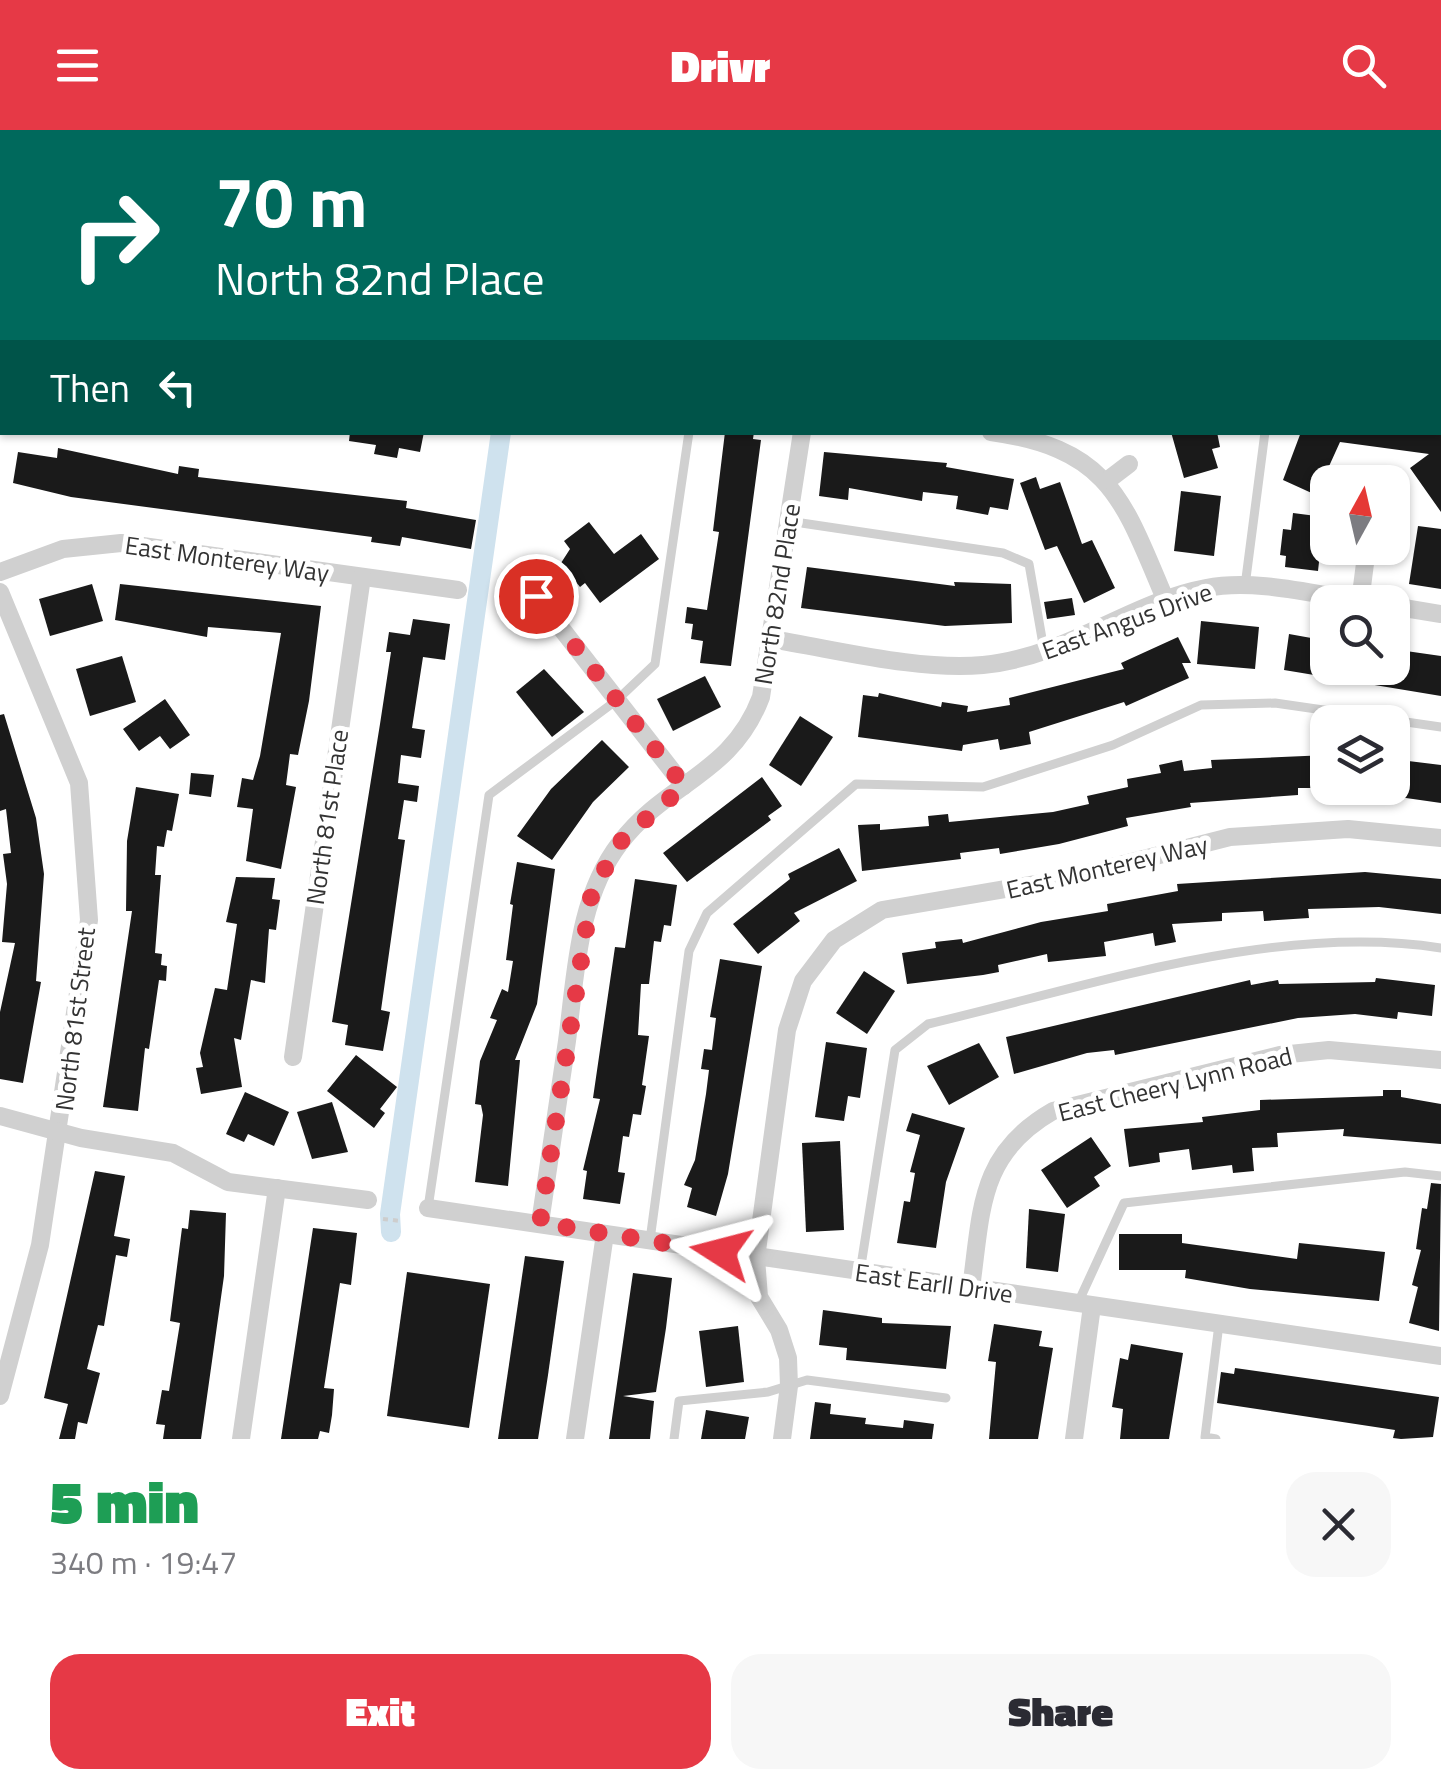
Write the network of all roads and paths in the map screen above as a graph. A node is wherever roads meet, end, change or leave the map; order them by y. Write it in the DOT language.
graph roads {
  1 [pos="689,435"];
  2 [pos="802,435"];
  3 [pos="1005,435"];
  4 [pos="1265,435"];
  5 [pos="1129,464"];
  6 [pos="1108,480"];
  7 [pos="788,521"];
  8 [pos="0,572"];
  9 [pos="362,577"];
  10 [pos="1245,586"];
  11 [pos="458,590"];
  12 [pos="0,592"];
  13 [pos="1310,595"];
  14 [pos="536,596"];
  15 [pos="1166,601"];
  16 [pos="1410,609"];
  17 [pos="1441,614"];
  18 [pos="770,639"];
  19 [pos="1044,652"];
  20 [pos="617,700"];
  21 [pos="1441,727"];
  22 [pos="684,786"];
  23 [pos="1441,838"];
  24 [pos="1441,948"];
  25 [pos="293,1057"];
  26 [pos="1441,1060"];
  27 [pos="0,1116"];
  28 [pos="60,1133"];
  29 [pos="1441,1176"];
  30 [pos="277,1188"];
  31 [pos="368,1200"];
  32 [pos="428,1208"];
  33 [pos="383,1219"];
  34 [pos="401,1221"];
  35 [pos="540,1223"];
  36 [pos="604,1234"];
  37 [pos="650,1241"];
  38 [pos="756,1258"];
  39 [pos="860,1272"];
  40 [pos="972,1288"];
  41 [pos="1085,1305"];
  42 [pos="1220,1324"];
  43 [pos="1441,1356"];
  44 [pos="790,1386"];
  45 [pos="0,1396"];
  46 [pos="946,1398"];
  47 [pos="240,1439"];
  48 [pos="575,1439"];
  49 [pos="674,1439"];
  50 [pos="782,1439"];
  51 [pos="1074,1439"];
  52 [pos="1216,1439"];
  1 -- 20 [label="lane"];
  2 -- 7 [label="street, North 82nd Place"];
  3 -- 6 [label="street"];
  4 -- 10 [label="lane"];
  5 -- 6 [label="street"];
  6 -- 15 [label="street"];
  7 -- 18 [label="street, North 82nd Place"];
  7 -- 19 [label="lane"];
  8 -- 9 [label="street, East Monterey Way"];
  9 -- 11 [label="street, East Monterey Way"];
  9 -- 25 [label="street, North 81st Place"];
  10 -- 13 [label="street, East Angus Drive"];
  10 -- 15 [label="street, East Angus Drive"];
  12 -- 28 [label="street, North 81st Street"];
  14 -- 20 [label="street"];
  15 -- 19 [label="street, East Angus Drive"];
  16 -- 17 [label="street"];
  18 -- 19 [label="street, East Angus Drive"];
  18 -- 22 [label="street, North 82nd Place"];
  20 -- 22 [label="street"];
  20 -- 32 [label="lane"];
  21 -- 37 [label="lane"];
  22 -- 35 [label="street, North 82nd Place"];
  23 -- 38 [label="street, East Monterey Way"];
  24 -- 39 [label="lane"];
  26 -- 40 [label="street, East Cheery Lynn Road"];
  27 -- 28 [label="street"];
  28 -- 30 [label="street"];
  28 -- 45 [label="street, North 81st Street"];
  29 -- 41 [label="lane"];
  30 -- 31 [label="street"];
  30 -- 47 [label="street"];
  32 -- 35 [label="street, East Earll Drive"];
  33 -- 34 [label="path"];
  35 -- 36 [label="street, East Earll Drive"];
  36 -- 37 [label="street, East Earll Drive"];
  36 -- 48 [label="street"];
  37 -- 38 [label="street, East Earll Drive"];
  38 -- 39 [label="street, East Earll Drive"];
  38 -- 44 [label="street, East Monterey Way"];
  39 -- 40 [label="street, East Earll Drive"];
  40 -- 41 [label="street, East Earll Drive"];
  41 -- 42 [label="street, East Earll Drive"];
  41 -- 51 [label="street"];
  42 -- 43 [label="street, East Earll Drive"];
  42 -- 52 [label="lane"];
  44 -- 46 [label="lane"];
  44 -- 49 [label="lane"];
  44 -- 50 [label="street, East Monterey Way"];
}
